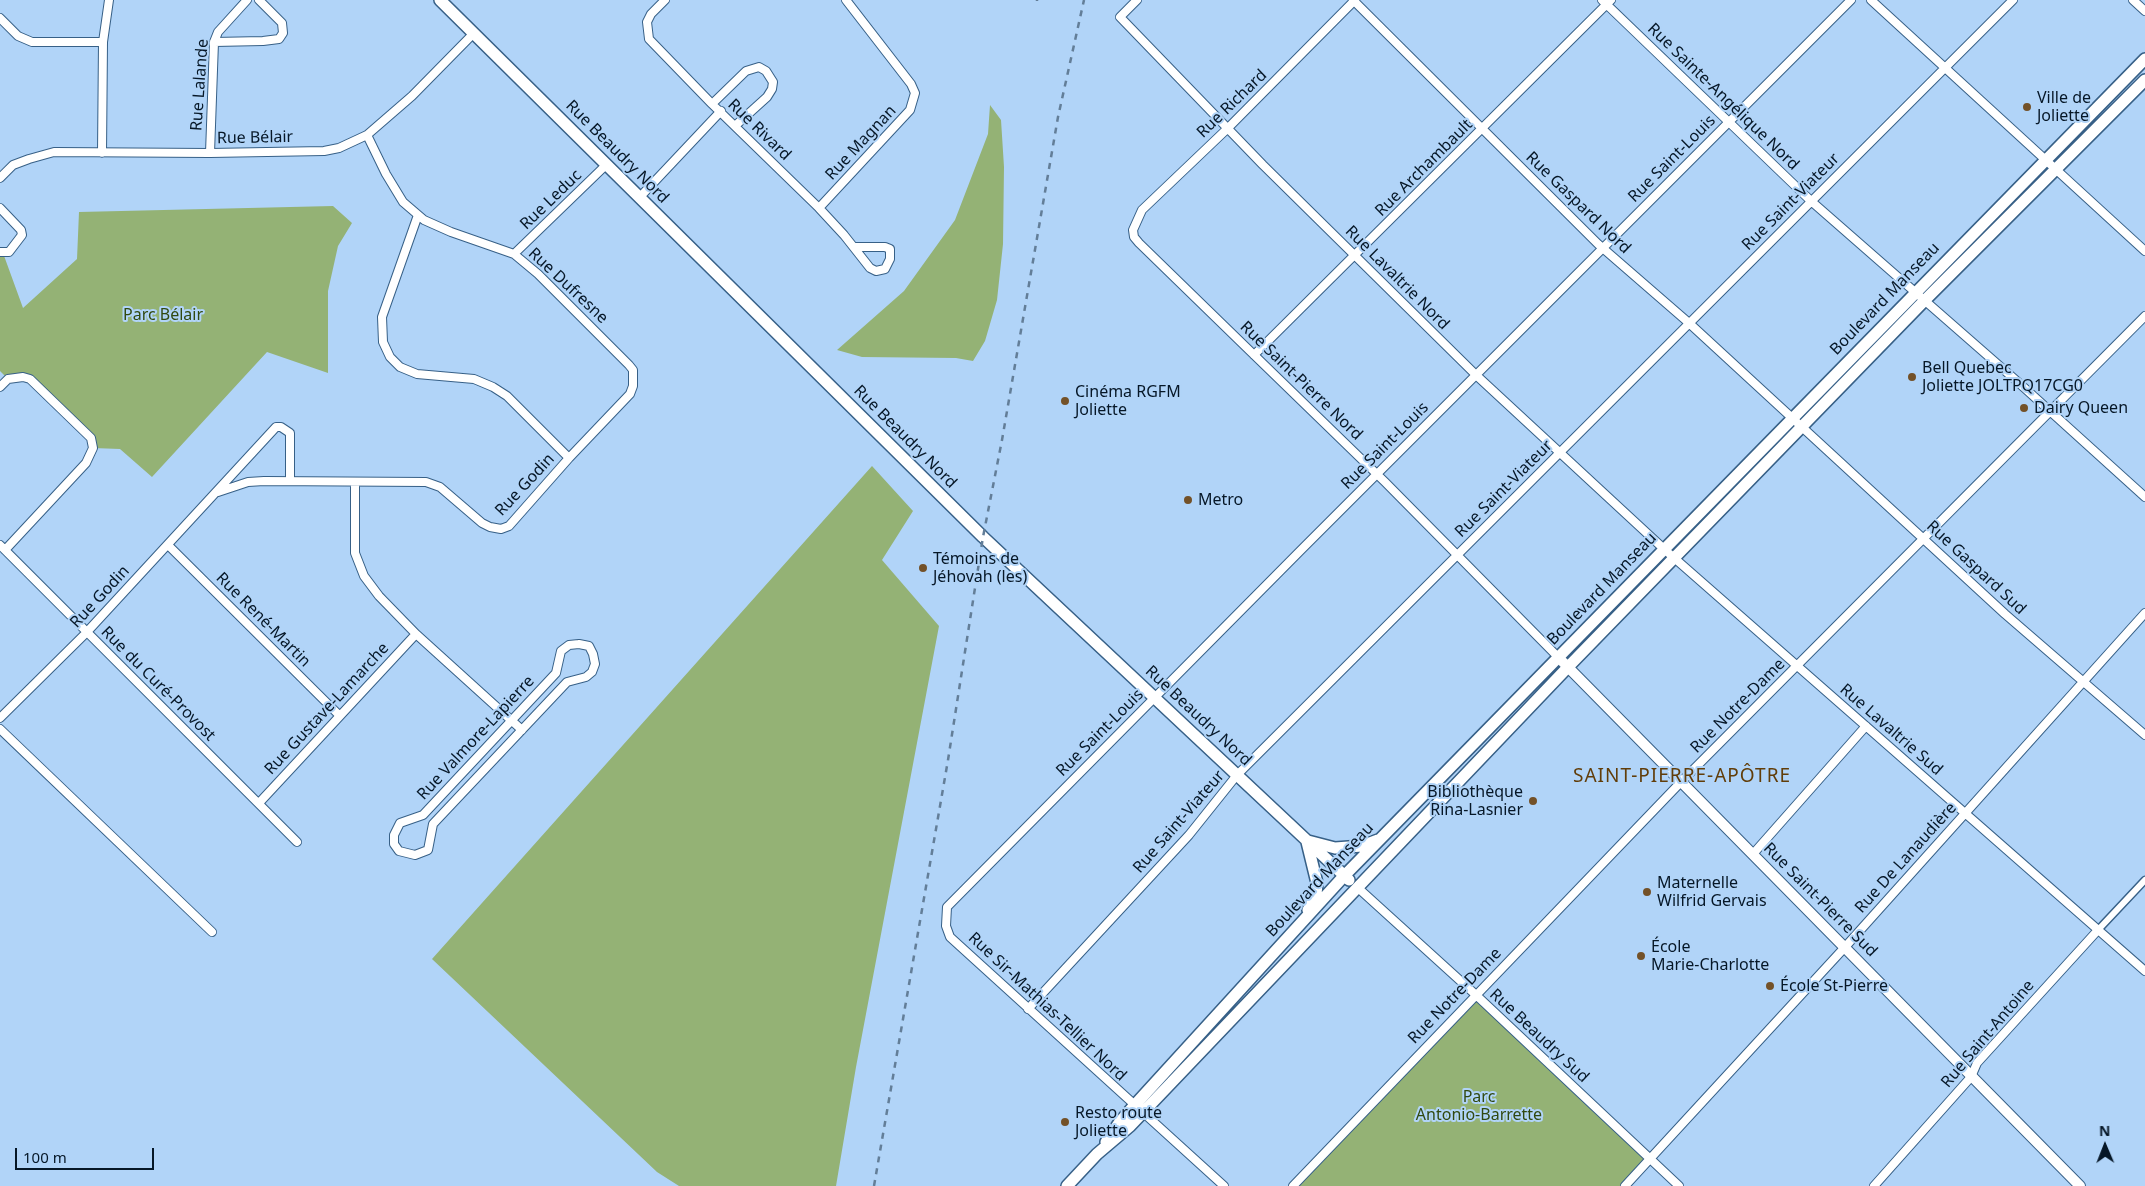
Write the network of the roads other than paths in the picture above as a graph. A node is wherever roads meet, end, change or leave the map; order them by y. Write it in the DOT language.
graph roads {
  1 [pos="109,0"];
  2 [pos="247,0"];
  3 [pos="259,0"];
  4 [pos="440,0"];
  5 [pos="665,0"];
  6 [pos="846,0"];
  7 [pos="1137,0"];
  8 [pos="1354,0"];
  9 [pos="1851,0"];
  10 [pos="1871,0"];
  11 [pos="2013,0"];
  12 [pos="2133,0"];
  13 [pos="1607,2"];
  14 [pos="2145,11"];
  15 [pos="0,18"];
  16 [pos="474,34"];
  17 [pos="103,42"];
  18 [pos="214,42"];
  19 [pos="2145,59"];
  20 [pos="1944,68"];
  21 [pos="2145,80"];
  22 [pos="712,104"];
  23 [pos="721,112"];
  24 [pos="1729,122"];
  25 [pos="736,125"];
  26 [pos="1228,128"];
  27 [pos="1483,129"];
  28 [pos="367,135"];
  29 [pos="102,153"];
  30 [pos="210,153"];
  31 [pos="2045,161"];
  32 [pos="606,165"];
  33 [pos="2055,170"];
  34 [pos="0,178"];
  35 [pos="639,198"];
  36 [pos="1811,201"];
  37 [pos="0,208"];
  38 [pos="819,208"];
  39 [pos="418,215"];
  40 [pos="1133,230"];
  41 [pos="854,247"];
  42 [pos="1602,248"];
  43 [pos="0,252"];
  44 [pos="2145,252"];
  45 [pos="514,254"];
  46 [pos="1355,256"];
  47 [pos="1914,293"];
  48 [pos="1924,301"];
  49 [pos="2145,316"];
  50 [pos="1689,323"];
  51 [pos="1254,355"];
  52 [pos="1476,375"];
  53 [pos="633,377"];
  54 [pos="0,387"];
  55 [pos="2050,411"];
  56 [pos="1792,418"];
  57 [pos="1802,427"];
  58 [pos="1560,452"];
  59 [pos="569,458"];
  60 [pos="1377,474"];
  61 [pos="290,480"];
  62 [pos="355,482"];
  63 [pos="218,492"];
  64 [pos="2145,498"];
  65 [pos="1924,538"];
  66 [pos="168,545"];
  67 [pos="2,547"];
  68 [pos="1664,549"];
  69 [pos="1458,554"];
  70 [pos="1674,558"];
  71 [pos="2145,613"];
  72 [pos="86,632"];
  73 [pos="416,634"];
  74 [pos="1558,656"];
  75 [pos="1568,666"];
  76 [pos="1797,666"];
  77 [pos="2084,682"];
  78 [pos="1155,698"];
  79 [pos="1,715"];
  80 [pos="339,715"];
  81 [pos="512,720"];
  82 [pos="1866,726"];
  83 [pos="0,729"];
  84 [pos="522,730"];
  85 [pos="2145,735"];
  86 [pos="1237,775"];
  87 [pos="1682,782"];
  88 [pos="259,803"];
  89 [pos="1965,813"];
  90 [pos="1382,838"];
  91 [pos="1306,840"];
  92 [pos="297,842"];
  93 [pos="1754,854"];
  94 [pos="1344,876"];
  95 [pos="2145,880"];
  96 [pos="1357,887"];
  97 [pos="945,915"];
  98 [pos="1302,923"];
  99 [pos="2098,930"];
  100 [pos="212,932"];
  101 [pos="1846,946"];
  102 [pos="2145,971"];
  103 [pos="1476,995"];
  104 [pos="1028,1008"];
  105 [pos="1971,1077"];
  106 [pos="1138,1109"];
  107 [pos="1650,1158"];
  108 [pos="1068,1186"];
  109 [pos="1224,1186"];
  110 [pos="1293,1186"];
  111 [pos="1624,1186"];
  112 [pos="1679,1186"];
  113 [pos="1874,1186"];
  114 [pos="2080,1186"];
  1 -- 17 [label="street"];
  2 -- 18 [label="street, Rue Lalande"];
  3 -- 18 [label="street"];
  4 -- 16 [label="main road, Rue Beaudry Nord"];
  5 -- 22 [label="street, Rue Rivard"];
  6 -- 38 [label="street, Rue Magnan"];
  7 -- 26 [label="street, Rue Lavaltrie Nord"];
  8 -- 26 [label="street, Rue Richard"];
  8 -- 27 [label="street, Rue Gaspard Nord"];
  9 -- 24 [label="street, Rue Saint-Louis"];
  10 -- 20 [label="street"];
  11 -- 20 [label="street, Rue Saint-Viateur"];
  12 -- 14 [label="street"];
  13 -- 24 [label="street, Rue Sainte-Angélique Nord"];
  13 -- 27 [label="street, Rue Archambault"];
  15 -- 17 [label="street"];
  16 -- 28 [label="street, Rue Bélair"];
  16 -- 32 [label="main road, Rue Beaudry Nord"];
  17 -- 29 [label="street"];
  18 -- 30 [label="street, Rue Lalande"];
  19 -- 31 [label="main road, Boulevard Manseau"];
  20 -- 31 [label="street"];
  20 -- 36 [label="street, Rue Saint-Viateur"];
  21 -- 33 [label="main road, Boulevard Manseau"];
  22 -- 23 [label="street, Rue Rivard"];
  22 -- 25 [label="street"];
  23 -- 25 [label="street, Rue Rivard"];
  23 -- 35 [label="street"];
  24 -- 36 [label="street, Rue Sainte-Angélique Nord"];
  24 -- 42 [label="street, Rue Saint-Louis"];
  25 -- 38 [label="street, Rue Rivard"];
  26 -- 40 [label="street, Rue Richard"];
  26 -- 46 [label="street, Rue Lavaltrie Nord"];
  27 -- 42 [label="street, Rue Gaspard Nord"];
  27 -- 46 [label="street, Rue Archambault"];
  28 -- 30 [label="street, Rue Bélair"];
  28 -- 39 [label="street, Rue Dufresne"];
  29 -- 30 [label="street, Rue Bélair"];
  29 -- 34 [label="street, Rue Bélair"];
  31 -- 33 [label="street"];
  31 -- 47 [label="main road, Boulevard Manseau"];
  32 -- 35 [label="main road, Rue Beaudry Nord"];
  32 -- 45 [label="street, Rue Leduc"];
  33 -- 44 [label="street"];
  33 -- 48 [label="main road, Boulevard Manseau"];
  35 -- 78 [label="main road, Rue Beaudry Nord"];
  36 -- 47 [label="street, Rue Sainte-Angélique Nord"];
  36 -- 50 [label="street, Rue Saint-Viateur"];
  37 -- 43 [label="street"];
  38 -- 41 [label="street, Rue Rivard"];
  39 -- 45 [label="street, Rue Dufresne"];
  39 -- 59 [label="street"];
  40 -- 51 [label="street, Rue Saint-Pierre Nord"];
  41 -- 41 [label="street, Rue Rivard"];
  42 -- 50 [label="street, Rue Gaspard Nord"];
  42 -- 52 [label="street, Rue Saint-Louis"];
  45 -- 53 [label="street, Rue Dufresne"];
  46 -- 51 [label="street, Rue Archambault"];
  46 -- 52 [label="street, Rue Lavaltrie Nord"];
  47 -- 48 [label="street, Rue Sainte-Angélique Nord"];
  47 -- 56 [label="main road, Boulevard Manseau"];
  48 -- 55 [label="street, Rue Sainte-Angélique Nord"];
  48 -- 57 [label="main road, Boulevard Manseau"];
  49 -- 55 [label="street, Rue Notre-Dame"];
  50 -- 56 [label="street, Rue Gaspard Nord"];
  50 -- 58 [label="street, Rue Saint-Viateur"];
  51 -- 60 [label="street, Rue Saint-Pierre Nord"];
  52 -- 58 [label="street, Rue Lavaltrie Nord"];
  52 -- 60 [label="street, Rue Saint-Louis"];
  53 -- 59 [label="street, Rue Godin"];
  54 -- 67 [label="street"];
  55 -- 64 [label="street, Rue Sainte-Angélique Nord"];
  55 -- 65 [label="street, Rue Notre-Dame"];
  56 -- 57 [label="street, Rue Gaspard Sud"];
  56 -- 68 [label="main road, Boulevard Manseau"];
  57 -- 65 [label="street, Rue Gaspard Sud"];
  57 -- 70 [label="main road, Boulevard Manseau"];
  58 -- 68 [label="street, Rue Lavaltrie Nord"];
  58 -- 69 [label="street, Rue Saint-Viateur"];
  59 -- 62 [label="street, Rue Godin"];
  60 -- 69 [label="street, Rue Saint-Pierre Nord"];
  60 -- 78 [label="street, Rue Saint-Louis"];
  61 -- 62 [label="street, Rue Godin"];
  61 -- 63 [label="street, Rue Godin"];
  61 -- 63 [label="street, Rue Godin"];
  62 -- 73 [label="street"];
  63 -- 66 [label="street, Rue Godin"];
  65 -- 76 [label="street, Rue Notre-Dame"];
  65 -- 77 [label="street, Rue Gaspard Sud"];
  66 -- 72 [label="street, Rue Godin"];
  66 -- 80 [label="street, Rue René-Martin"];
  67 -- 72 [label="street, Rue du Curé-Provost"];
  68 -- 70 [label="street, Rue Lavaltrie Sud"];
  68 -- 74 [label="main road, Boulevard Manseau"];
  69 -- 74 [label="street, Rue Saint-Pierre Nord"];
  69 -- 86 [label="street, Rue Saint-Viateur"];
  70 -- 75 [label="main road, Boulevard Manseau"];
  70 -- 76 [label="street, Rue Lavaltrie Sud"];
  71 -- 77 [label="street, Rue De Lanaudière"];
  72 -- 79 [label="street, Rue Godin"];
  72 -- 88 [label="street, Rue du Curé-Provost"];
  73 -- 80 [label="street, Rue Gustave-Lamarche"];
  73 -- 81 [label="street"];
  74 -- 75 [label="street, Rue Saint-Pierre Sud"];
  74 -- 90 [label="main road, Boulevard Manseau"];
  75 -- 87 [label="street, Rue Saint-Pierre Sud"];
  75 -- 96 [label="main road, Boulevard Manseau"];
  76 -- 82 [label="street, Rue Lavaltrie Sud"];
  76 -- 87 [label="street, Rue Notre-Dame"];
  77 -- 85 [label="street, Rue Gaspard Sud"];
  77 -- 89 [label="street, Rue De Lanaudière"];
  78 -- 86 [label="main road, Rue Beaudry Nord"];
  78 -- 97 [label="street, Rue Saint-Louis"];
  80 -- 88 [label="street, Rue Gustave-Lamarche"];
  81 -- 84 [label="street"];
  81 -- 84 [label="street, Rue Valmore-Lapierre"];
  81 -- 84 [label="street, Rue Valmore-Lapierre"];
  82 -- 89 [label="street, Rue Lavaltrie Sud"];
  82 -- 93 [label="street"];
  83 -- 100 [label="street"];
  86 -- 91 [label="main road, Rue Beaudry Nord"];
  86 -- 104 [label="street, Rue Saint-Viateur"];
  87 -- 93 [label="street, Rue Saint-Pierre Sud"];
  87 -- 103 [label="street, Rue Notre-Dame"];
  88 -- 92 [label="street, Rue du Curé-Provost"];
  89 -- 99 [label="street, Rue Lavaltrie Sud"];
  89 -- 101 [label="street, Rue De Lanaudière"];
  90 -- 91 [label="main road"];
  90 -- 94 [label="main road, Boulevard Manseau"];
  91 -- 94 [label="main road, Rue Beaudry Nord"];
  91 -- 98 [label="main road"];
  93 -- 101 [label="street, Rue Saint-Pierre Sud"];
  94 -- 96 [label="main road, Rue Beaudry Nord"];
  94 -- 98 [label="main road, Boulevard Manseau"];
  95 -- 99 [label="street, Rue Saint-Antoine"];
  96 -- 103 [label="street, Rue Beaudry Sud"];
  96 -- 106 [label="main road, Boulevard Manseau"];
  97 -- 104 [label="street, Rue Sir-Mathias-Tellier Nord"];
  98 -- 106 [label="main road, Boulevard Manseau"];
  99 -- 102 [label="street, Rue Lavaltrie Sud"];
  99 -- 105 [label="street, Rue Saint-Antoine"];
  101 -- 105 [label="street, Rue Saint-Pierre Sud"];
  101 -- 107 [label="street, Rue De Lanaudière"];
  103 -- 107 [label="street, Rue Beaudry Sud"];
  103 -- 110 [label="street, Rue Notre-Dame"];
  104 -- 106 [label="street, Rue Sir-Mathias-Tellier Nord"];
  105 -- 113 [label="street, Rue Saint-Antoine"];
  105 -- 114 [label="street, Rue Saint-Pierre Sud"];
  106 -- 108 [label="main road, Boulevard Manseau"];
  106 -- 109 [label="street, Rue Sir-Mathias-Tellier Nord"];
  107 -- 111 [label="street, Rue De Lanaudière"];
  107 -- 112 [label="street, Rue Beaudry Sud"];
}
